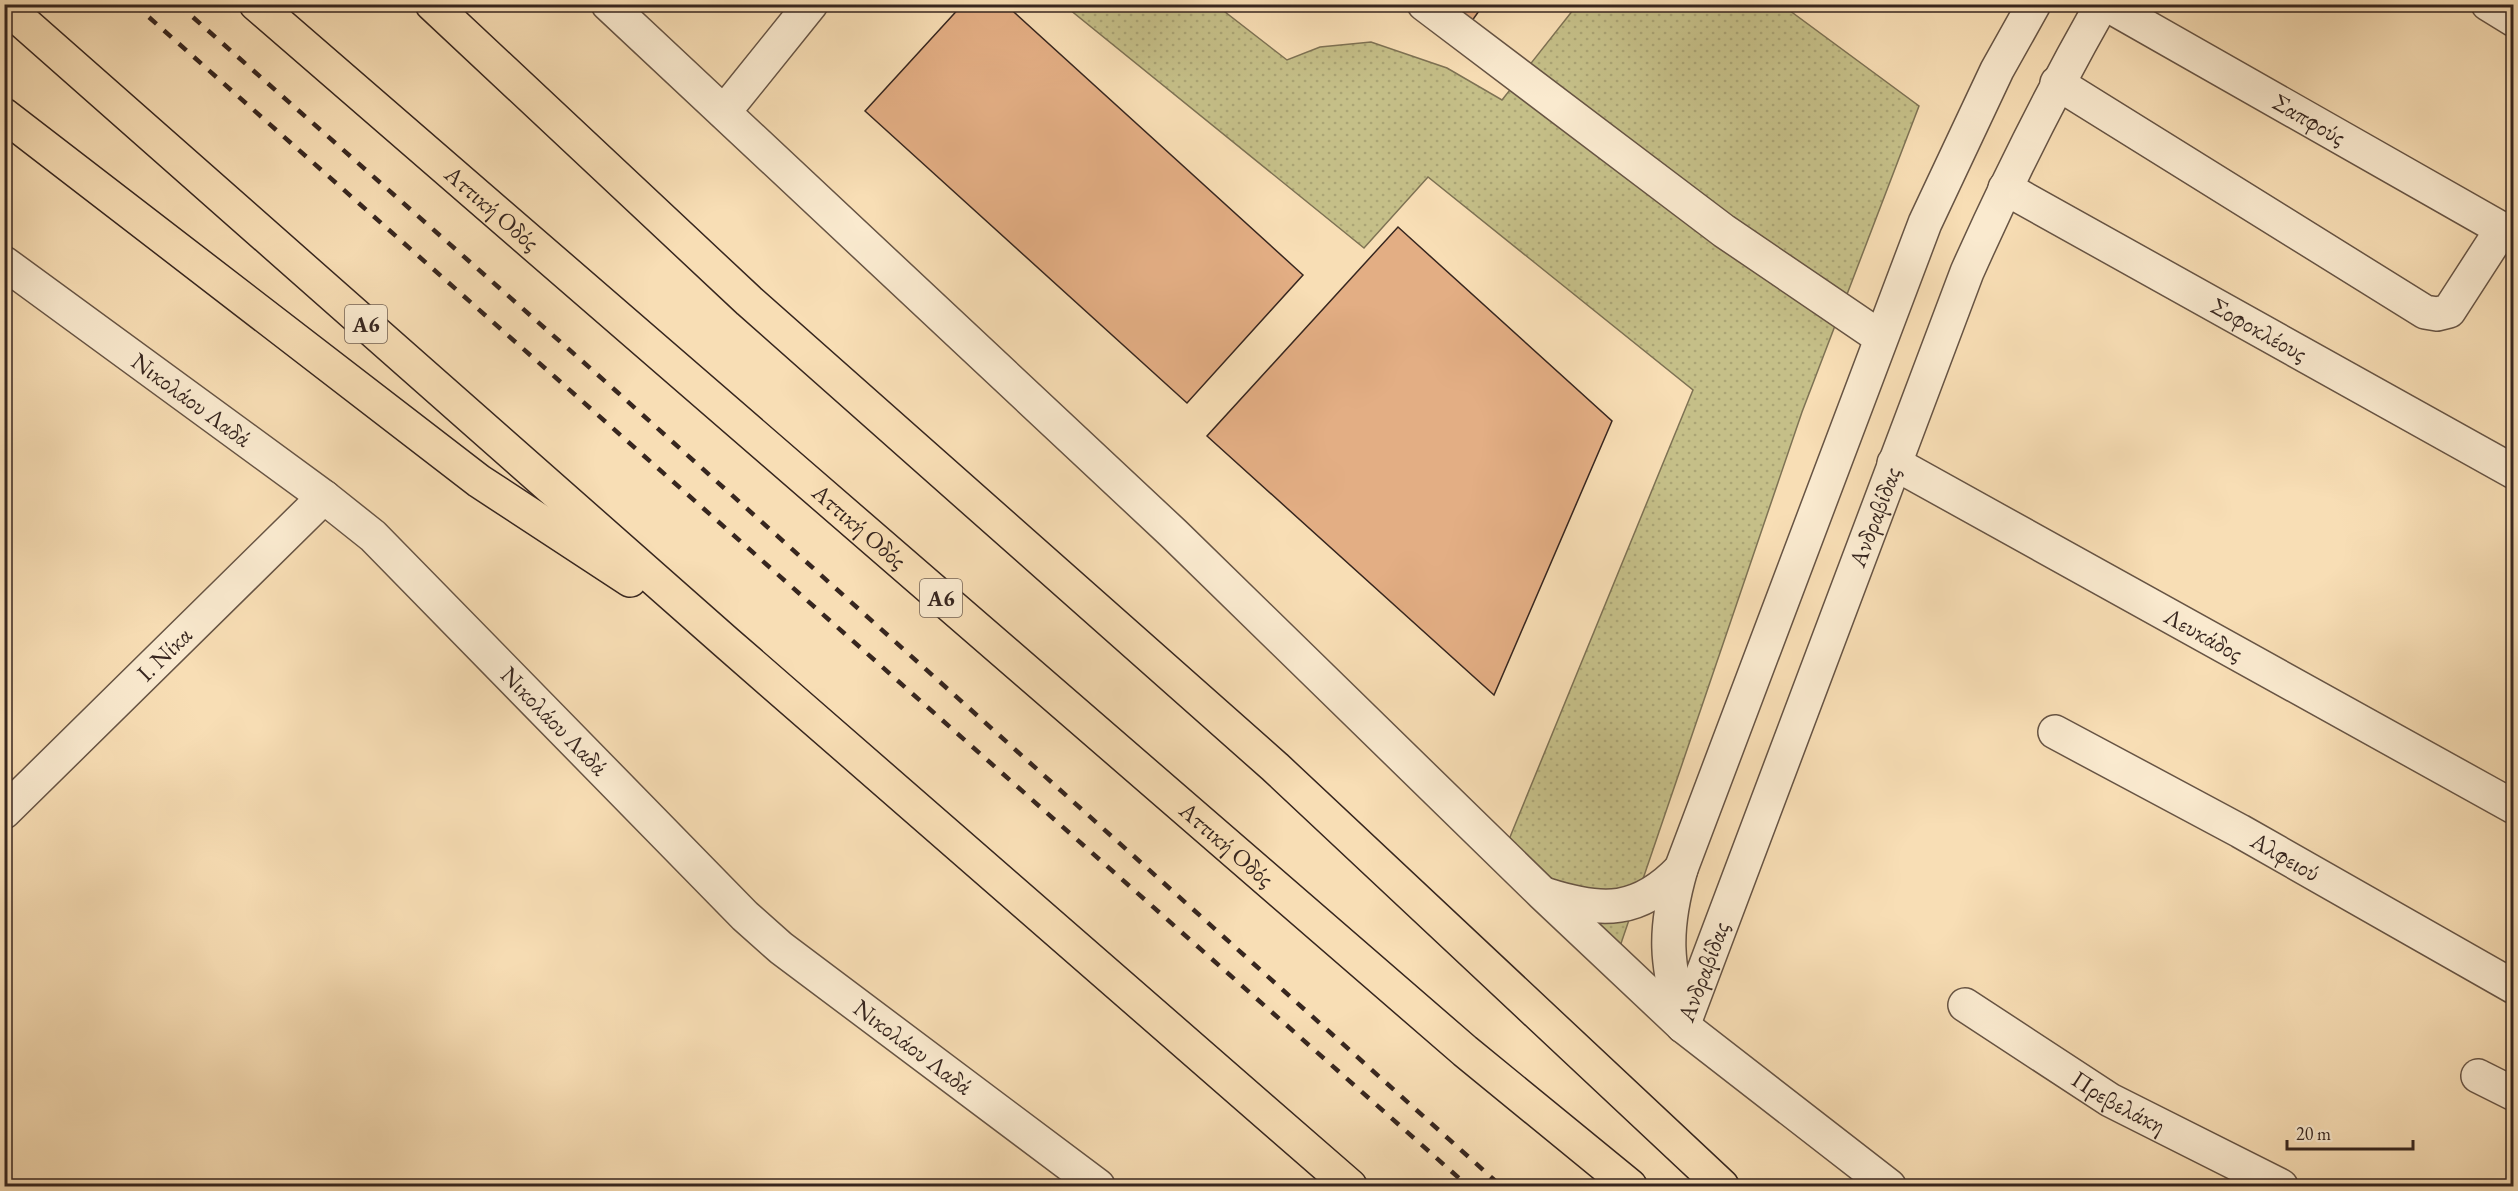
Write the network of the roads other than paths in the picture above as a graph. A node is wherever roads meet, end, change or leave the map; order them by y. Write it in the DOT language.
graph roads {
  1 [pos="256,4"];
  2 [pos="432,4"];
  3 [pos="608,4"];
  4 [pos="811,4"];
  5 [pos="1424,4"];
  6 [pos="2034,4"];
  7 [pos="2104,4"];
  8 [pos="2488,4"];
  9 [pos="4,5"];
  10 [pos="2514,20"];
  11 [pos="2057,83"];
  12 [pos="724,112"];
  13 [pos="4,115"];
  14 [pos="2005,188"];
  15 [pos="2508,232"];
  16 [pos="4,262"];
  17 [pos="1880,337"];
  18 [pos="1894,463"];
  19 [pos="2514,472"];
  20 [pos="324,497"];
  21 [pos="727,643"];
  22 [pos="2055,732"];
  23 [pos="2514,807"];
  24 [pos="4,812"];
  25 [pos="1681,869"];
  26 [pos="1543,894"];
  27 [pos="2514,987"];
  28 [pos="1965,1005"];
  29 [pos="1683,1026"];
  30 [pos="2478,1076"];
  31 [pos="2514,1094"];
  32 [pos="1098,1186"];
  33 [pos="1350,1186"];
  34 [pos="1630,1186"];
  35 [pos="1722,1186"];
  36 [pos="1889,1186"];
  37 [pos="2281,1186"];
  1 -- 34 [label="highway, Αττική Οδός / Α6"];
  2 -- 35 [label="highway"];
  3 -- 12 [label="street"];
  4 -- 12 [label="street"];
  5 -- 17 [label="street"];
  6 -- 17 [label="street, Ανδραβίδας"];
  7 -- 11 [label="street, Ανδραβίδας"];
  7 -- 15 [label="street, Σαπφούς"];
  8 -- 10 [label="street"];
  9 -- 21 [label="highway, Α6"];
  11 -- 14 [label="street, Ανδραβίδας"];
  11 -- 15 [label="street"];
  12 -- 26 [label="street"];
  13 -- 21 [label="highway"];
  14 -- 18 [label="street, Ανδραβίδας"];
  14 -- 19 [label="street, Σοφοκλέους"];
  16 -- 20 [label="street, Νικολάου Λαδά"];
  17 -- 25 [label="street, Ανδραβίδας"];
  18 -- 23 [label="street, Λευκάδος"];
  18 -- 29 [label="street, Ανδραβίδας"];
  20 -- 24 [label="street, Ι. Νίκα"];
  20 -- 32 [label="street, Νικολάου Λαδά"];
  21 -- 33 [label="highway, Α6"];
  22 -- 27 [label="street, Αλφειού"];
  25 -- 26 [label="street"];
  25 -- 29 [label="street, Ανδραβίδας"];
  26 -- 29 [label="street"];
  28 -- 37 [label="street, Πρεβελάκη"];
  29 -- 36 [label="street"];
  30 -- 31 [label="street"];
}
